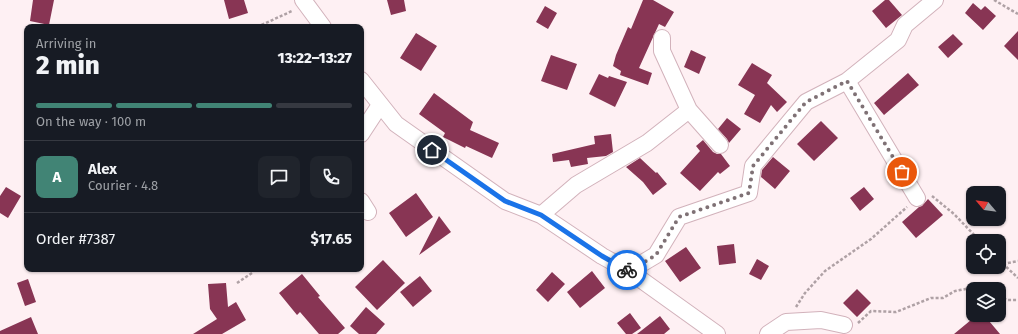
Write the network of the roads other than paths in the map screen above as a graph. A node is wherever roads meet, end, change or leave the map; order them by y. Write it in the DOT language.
graph roads {
  1 [pos="936,0"];
  2 [pos="305,2"];
  3 [pos="321,24"];
  4 [pos="662,38"];
  5 [pos="847,81"];
  6 [pos="364,84"];
  7 [pos="380,105"];
  8 [pos="689,110"];
  9 [pos="364,129"];
  10 [pos="720,145"];
  11 [pos="917,198"];
  12 [pos="541,215"];
  13 [pos="629,271"];
  14 [pos="844,325"];
  15 [pos="717,334"];
  16 [pos="768,334"];
  1 -- 5 [label="street"];
  2 -- 3 [label="street"];
  4 -- 8 [label="street"];
  5 -- 11 [label="street"];
  5 -- 13 [label="street"];
  6 -- 7 [label="street"];
  7 -- 9 [label="street"];
  7 -- 12 [label="street"];
  8 -- 10 [label="street"];
  8 -- 12 [label="street"];
  12 -- 13 [label="street"];
  13 -- 15 [label="street"];
  14 -- 16 [label="street"];
}
